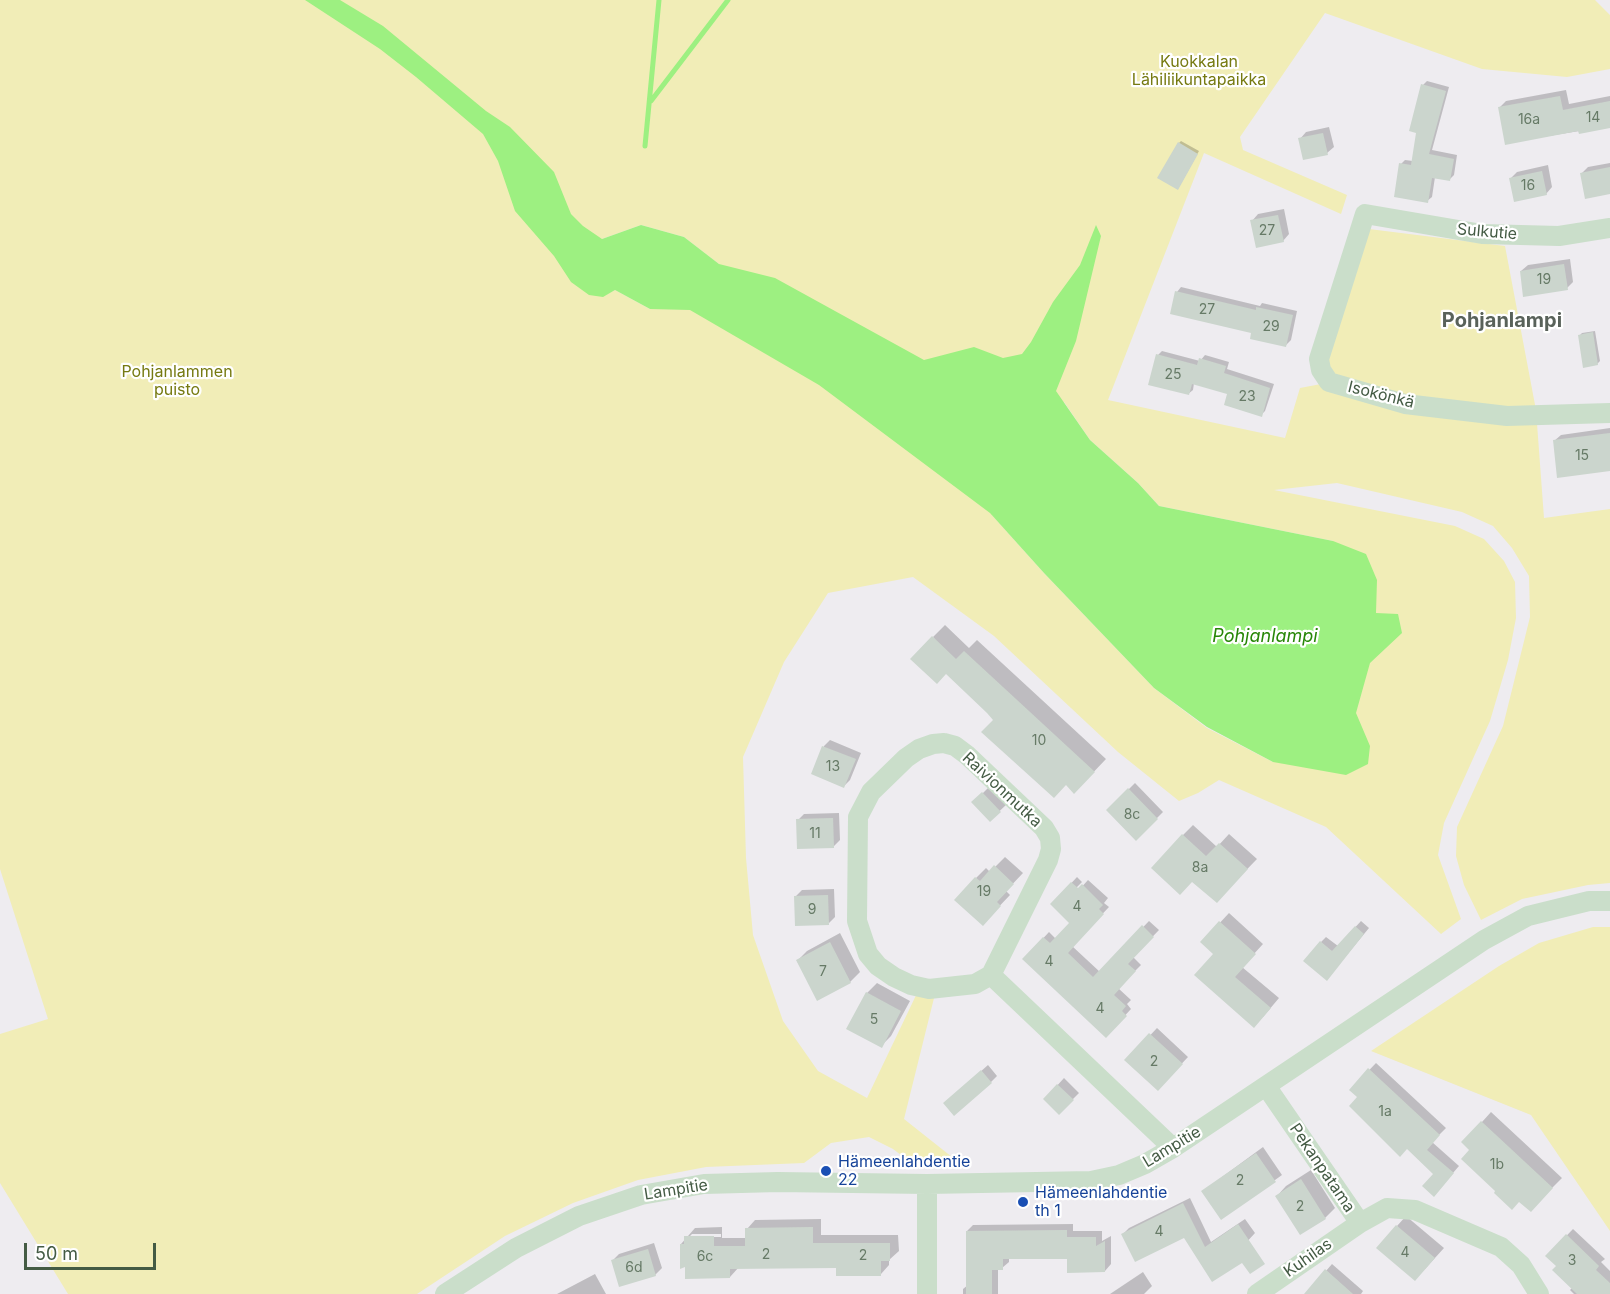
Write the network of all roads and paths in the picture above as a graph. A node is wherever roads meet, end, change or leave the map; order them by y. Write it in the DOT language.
graph roads {
  1 [pos="1365,214"];
  2 [pos="1610,228"];
  3 [pos="1610,413"];
  4 [pos="1610,901"];
  5 [pos="991,975"];
  6 [pos="1266,1086"];
  7 [pos="1173,1148"];
  8 [pos="927,1184"];
  9 [pos="1360,1222"];
  10 [pos="445,1294"];
  11 [pos="927,1294"];
  12 [pos="1257,1294"];
  13 [pos="1539,1294"];
  1 -- 2 [label="street, Sulkutie"];
  1 -- 3 [label="street, Isokönkä"];
  4 -- 6 [label="street, Lampitie"];
  5 -- 5 [label="street, Raivionmutka"];
  5 -- 7 [label="street"];
  6 -- 7 [label="street, Lampitie"];
  6 -- 9 [label="street, Pekanpatama"];
  7 -- 8 [label="street, Lampitie"];
  8 -- 10 [label="street, Lampitie"];
  8 -- 11 [label="street"];
  9 -- 12 [label="street, Kuhilas"];
  9 -- 13 [label="street, Pekanpatama"];
}
